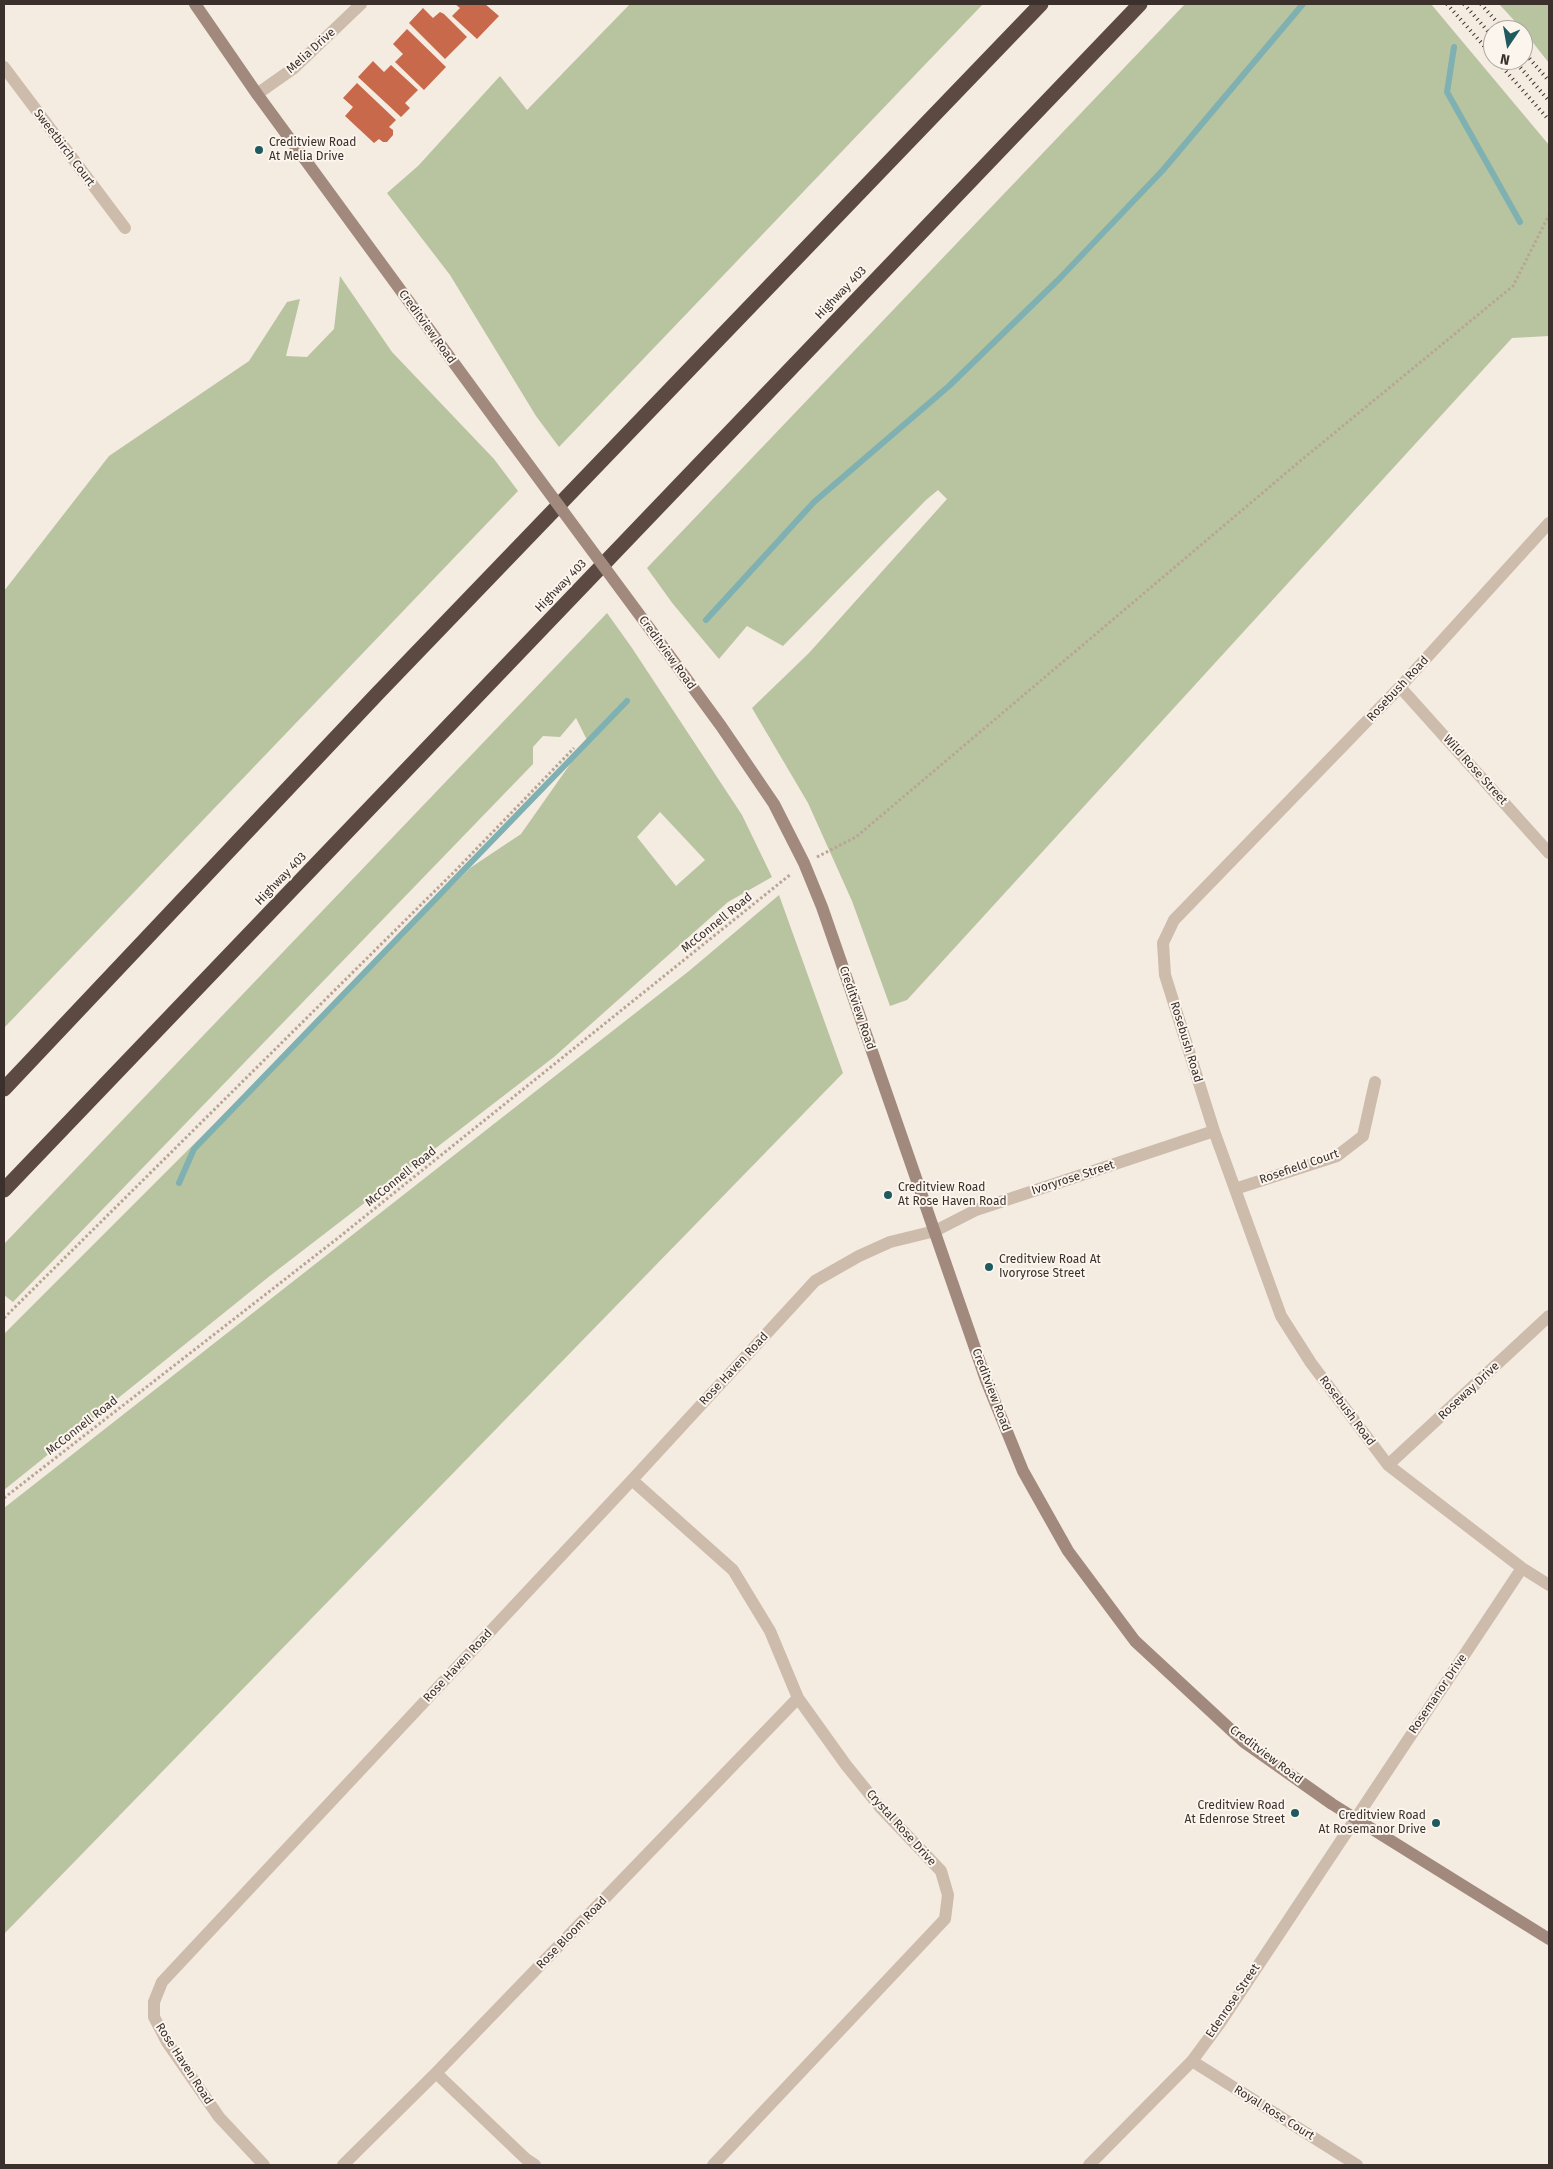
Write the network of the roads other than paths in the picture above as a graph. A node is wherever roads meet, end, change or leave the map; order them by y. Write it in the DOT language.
graph roads {
  1 [pos="195,4"];
  2 [pos="361,4"];
  3 [pos="1041,4"];
  4 [pos="1140,4"];
  5 [pos="4,67"];
  6 [pos="257,94"];
  7 [pos="125,228"];
  8 [pos="1549,523"];
  9 [pos="1400,687"];
  10 [pos="1549,853"];
  11 [pos="1375,1082"];
  12 [pos="4,1089"];
  13 [pos="1214,1131"];
  14 [pos="1235,1189"];
  15 [pos="4,1190"];
  16 [pos="934,1231"];
  17 [pos="1549,1316"];
  18 [pos="1388,1466"];
  19 [pos="632,1480"];
  20 [pos="1522,1568"];
  21 [pos="1549,1585"];
  22 [pos="798,1698"];
  23 [pos="1355,1819"];
  24 [pos="1549,1940"];
  25 [pos="1192,2061"];
  26 [pos="436,2073"];
  27 [pos="264,2165"];
  28 [pos="343,2165"];
  29 [pos="535,2165"];
  30 [pos="713,2165"];
  31 [pos="1089,2165"];
  32 [pos="1357,2165"];
  1 -- 6 [label="main road, Creditview Road"];
  2 -- 6 [label="street, Melia Drive"];
  3 -- 12 [label="highway"];
  4 -- 15 [label="highway, Highway 403"];
  5 -- 7 [label="street, Sweetbirch Court"];
  6 -- 16 [label="main road, Creditview Road, bridge"];
  8 -- 9 [label="street, Rosebush Road"];
  9 -- 10 [label="street, Wild Rose Street"];
  9 -- 13 [label="street, Rosebush Road"];
  11 -- 14 [label="street, Rosefield Court"];
  13 -- 14 [label="street, Rosebush Road"];
  13 -- 16 [label="street, Ivoryrose Street"];
  14 -- 18 [label="street, Rosebush Road"];
  16 -- 19 [label="street, Rose Haven Road"];
  16 -- 23 [label="main road, Creditview Road"];
  17 -- 18 [label="street, Roseway Drive"];
  18 -- 20 [label="street, Rosebush Road"];
  19 -- 22 [label="street, Crystal Rose Drive"];
  19 -- 27 [label="street, Rose Haven Road"];
  20 -- 21 [label="street, Rosebush Road"];
  20 -- 23 [label="street, Rosemanor Drive"];
  22 -- 26 [label="street, Rose Bloom Road"];
  22 -- 30 [label="street, Crystal Rose Drive"];
  23 -- 24 [label="main road, Creditview Road"];
  23 -- 25 [label="street, Edenrose Street"];
  25 -- 31 [label="street, Edenrose Street"];
  25 -- 32 [label="street, Royal Rose Court"];
  26 -- 28 [label="street, Rose Bloom Road"];
  26 -- 29 [label="street"];
}
